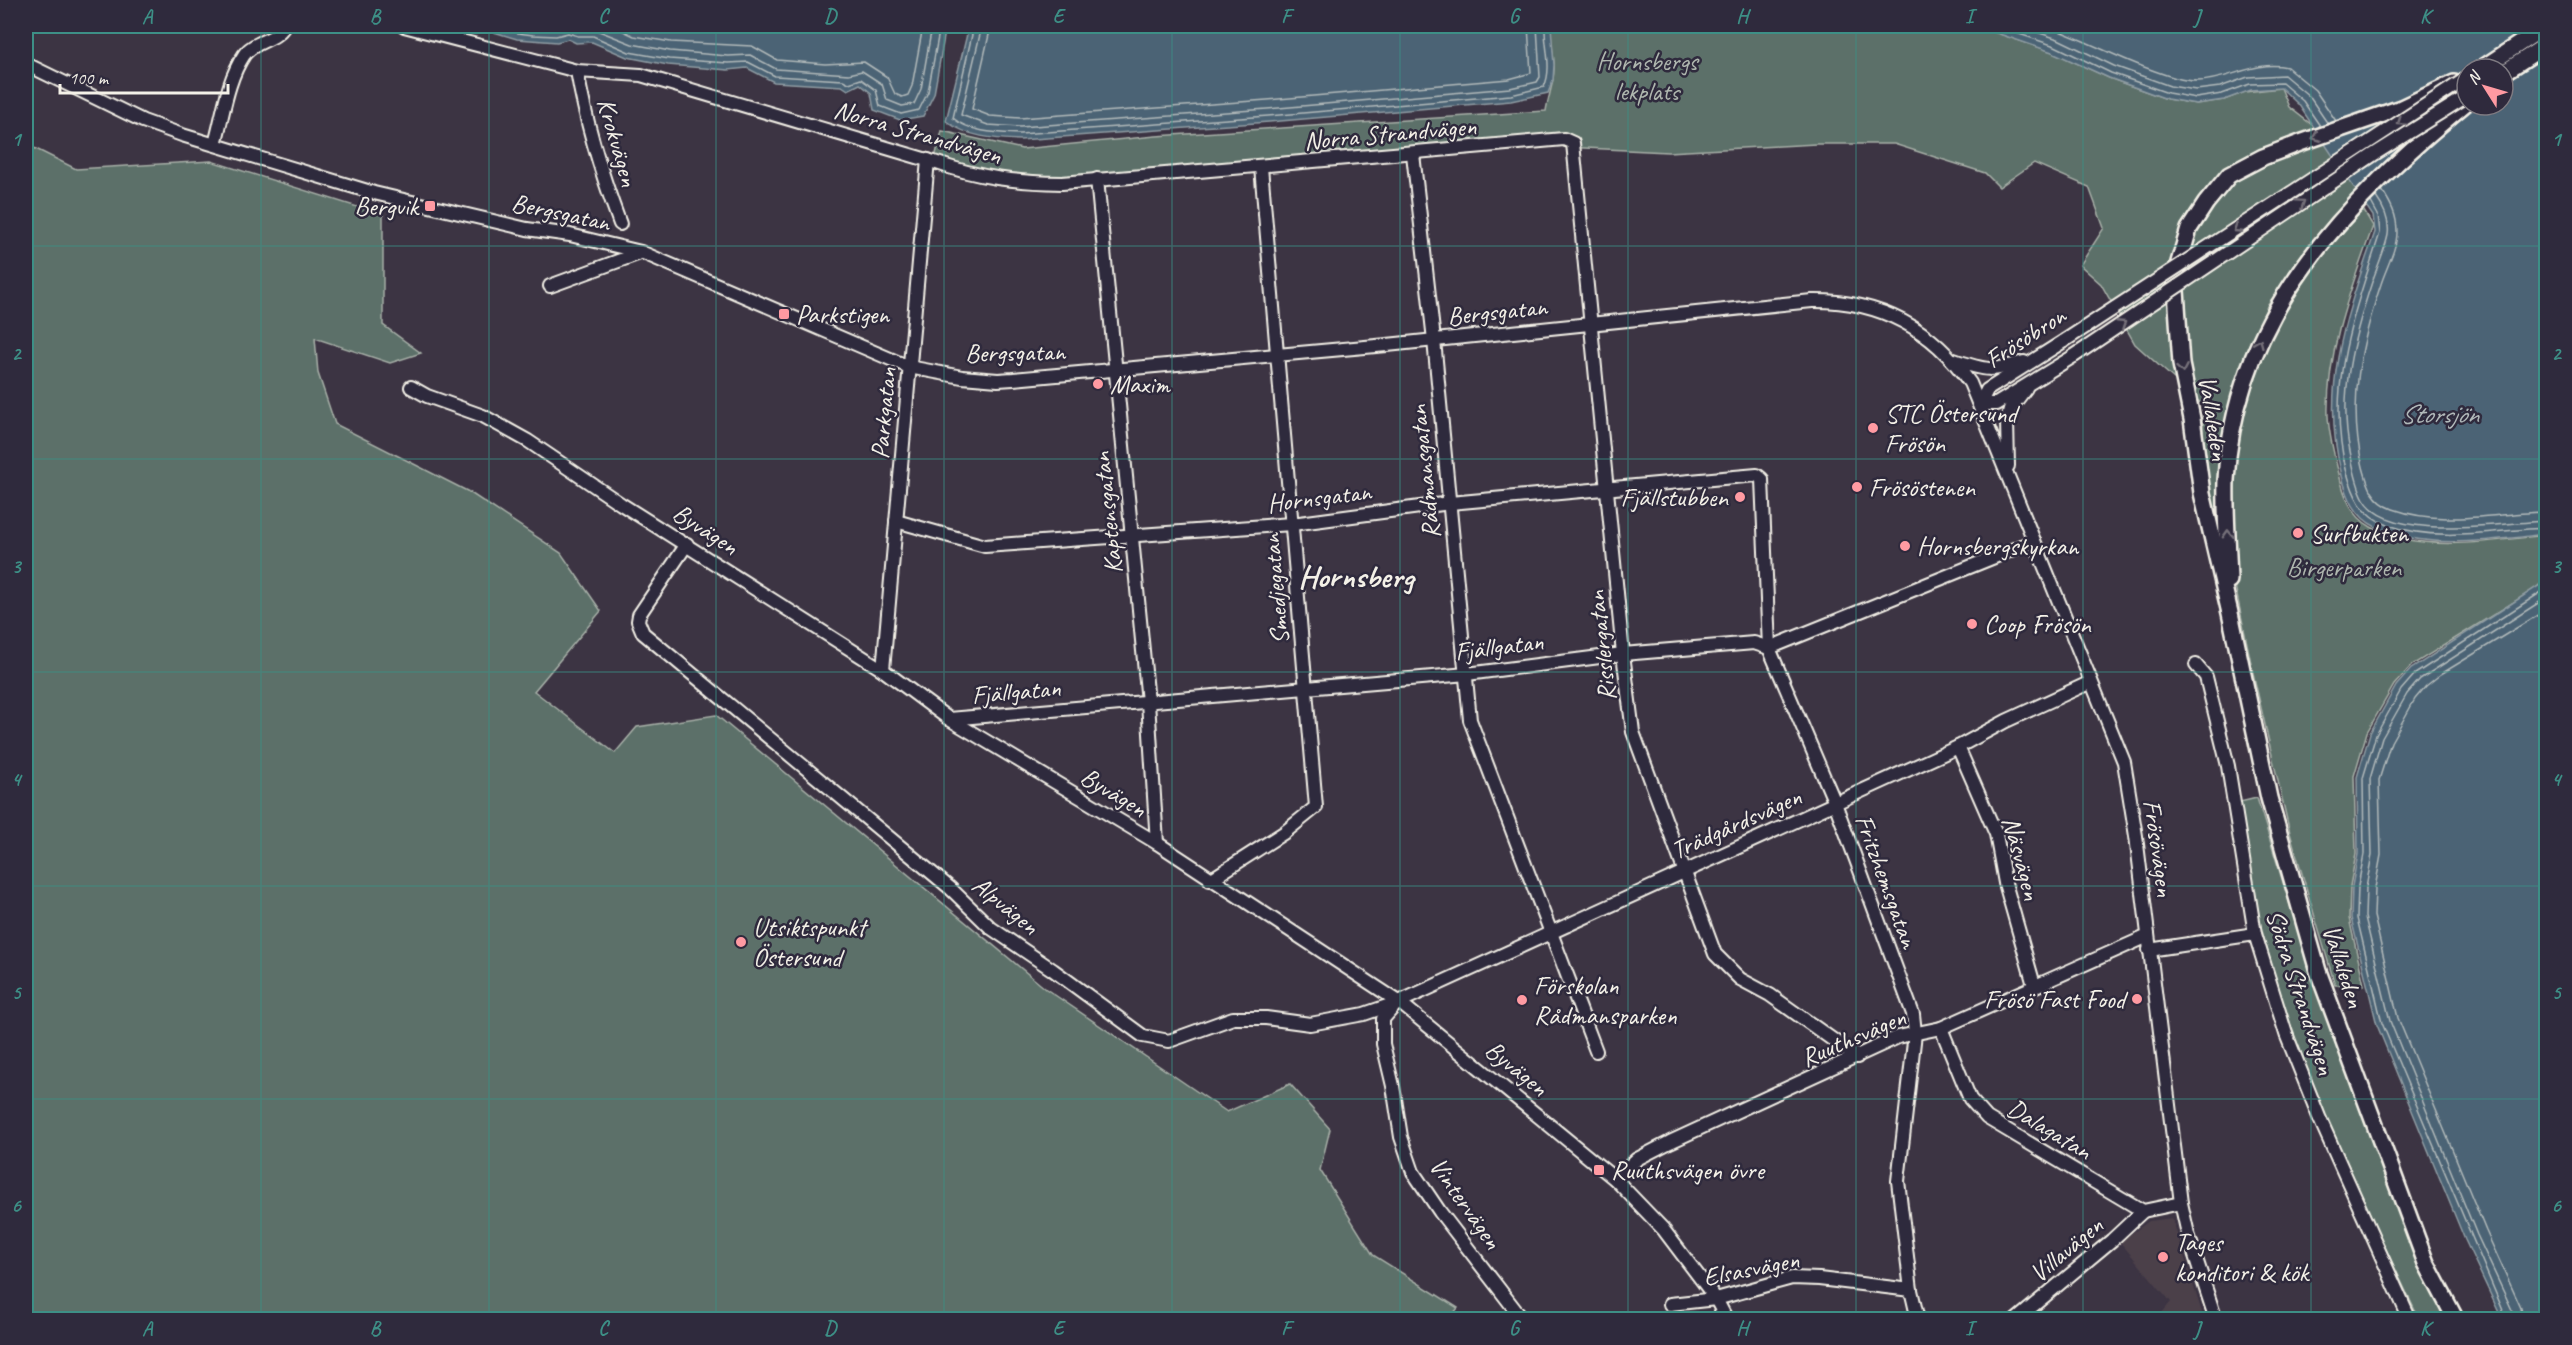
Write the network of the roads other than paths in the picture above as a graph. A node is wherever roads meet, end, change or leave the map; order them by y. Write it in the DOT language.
graph roads {
  1 [pos="284,26"];
  2 [pos="404,26"];
  3 [pos="2546,26"];
  4 [pos="2547,45"];
  5 [pos="2499,57"];
  6 [pos="26,64"];
  7 [pos="2515,65"];
  8 [pos="577,71"];
  9 [pos="2455,83"];
  10 [pos="2455,85"];
  11 [pos="2455,104"];
  12 [pos="2455,112"];
  13 [pos="1574,143"];
  14 [pos="215,144"];
  15 [pos="1413,154"];
  16 [pos="928,160"];
  17 [pos="1261,167"];
  18 [pos="1097,179"];
  19 [pos="620,224"];
  20 [pos="2189,229"];
  21 [pos="641,252"];
  22 [pos="550,286"];
  23 [pos="1592,323"];
  24 [pos="1434,340"];
  25 [pos="1276,355"];
  26 [pos="2038,357"];
  27 [pos="1954,360"];
  28 [pos="909,367"];
  29 [pos="1116,369"];
  30 [pos="2031,382"];
  31 [pos="411,387"];
  32 [pos="1980,404"];
  33 [pos="1750,476"];
  34 [pos="2008,477"];
  35 [pos="1608,488"];
  36 [pos="1450,503"];
  37 [pos="896,521"];
  38 [pos="1292,524"];
  39 [pos="1132,536"];
  40 [pos="2034,541"];
  41 [pos="687,544"];
  42 [pos="2230,613"];
  43 [pos="1769,648"];
  44 [pos="1623,654"];
  45 [pos="2196,665"];
  46 [pos="883,670"];
  47 [pos="1467,674"];
  48 [pos="2091,682"];
  49 [pos="1307,687"];
  50 [pos="1148,702"];
  51 [pos="949,719"];
  52 [pos="1958,747"];
  53 [pos="1835,803"];
  54 [pos="1157,843"];
  55 [pos="1684,872"];
  56 [pos="1210,880"];
  57 [pos="1551,932"];
  58 [pos="2255,934"];
  59 [pos="2148,936"];
  60 [pos="2149,950"];
  61 [pos="2034,985"];
  62 [pos="1399,1002"];
  63 [pos="1941,1028"];
  64 [pos="1915,1033"];
  65 [pos="1596,1051"];
  66 [pos="1857,1058"];
  67 [pos="1615,1179"];
  68 [pos="2181,1203"];
  69 [pos="2143,1211"];
  70 [pos="1911,1290"];
  71 [pos="1716,1299"];
  72 [pos="1670,1304"];
  73 [pos="1523,1320"];
  74 [pos="1727,1320"];
  75 [pos="1918,1320"];
  76 [pos="2016,1320"];
  77 [pos="2216,1320"];
  78 [pos="2410,1320"];
  79 [pos="2456,1320"];
  1 -- 14 [label="street"];
  2 -- 8 [label="street, Norra Strandvägen"];
  3 -- 5 [label="main road"];
  4 -- 7 [label="main road"];
  6 -- 14 [label="street, Bergsgatan"];
  8 -- 16 [label="street, Norra Strandvägen"];
  8 -- 19 [label="street, Krokvägen"];
  9 -- 20 [label="main road, Frösöbron, one-way, bridge"];
  10 -- 26 [label="street, Frösöbron, one-way, bridge"];
  30 -- 11 [label="street, Frösöbron, one-way, bridge"];
  42 -- 12 [label="main road, Vallaleden, one-way"];
  13 -- 15 [label="street, Norra Strandvägen"];
  13 -- 23 [label="street, Risslergatan"];
  14 -- 21 [label="street, Bergsgatan"];
  15 -- 17 [label="street, Norra Strandvägen"];
  15 -- 24 [label="street, Rådmansgatan"];
  16 -- 18 [label="street, Norra Strandvägen"];
  16 -- 28 [label="street, Parkgatan"];
  17 -- 18 [label="street, Norra Strandvägen"];
  17 -- 25 [label="street, Smedjegatan"];
  18 -- 29 [label="street, Kaptensgatan"];
  20 -- 42 [label="main road, Vallaleden, one-way"];
  21 -- 22 [label="street"];
  21 -- 28 [label="street, Bergsgatan"];
  23 -- 24 [label="street, Bergsgatan"];
  23 -- 27 [label="street, Bergsgatan"];
  23 -- 35 [label="street, Risslergatan"];
  24 -- 25 [label="street, Bergsgatan"];
  24 -- 36 [label="street, Rådmansgatan"];
  25 -- 29 [label="street, Bergsgatan"];
  25 -- 38 [label="street, Smedjegatan"];
  26 -- 27 [label="street"];
  26 -- 32 [label="street, Frösöbron"];
  27 -- 32 [label="street, Bergsgatan"];
  28 -- 29 [label="street, Bergsgatan"];
  28 -- 37 [label="street, Parkgatan"];
  29 -- 39 [label="street, Kaptensgatan"];
  30 -- 32 [label="street, Frösöbron"];
  30 -- 34 [label="street"];
  31 -- 41 [label="street, Byvägen"];
  32 -- 34 [label="street, Frösövägen"];
  33 -- 35 [label="street, Hornsgatan"];
  33 -- 43 [label="street, Fritzhemsgatan"];
  34 -- 40 [label="street, Frösövägen"];
  35 -- 36 [label="street, Hornsgatan"];
  35 -- 44 [label="street, Risslergatan"];
  36 -- 38 [label="street, Hornsgatan"];
  36 -- 47 [label="street, Rådmansgatan"];
  37 -- 39 [label="street, Hornsgatan"];
  37 -- 46 [label="street, Parkgatan"];
  38 -- 39 [label="street, Hornsgatan"];
  38 -- 49 [label="street, Smedjegatan"];
  39 -- 50 [label="street, Kaptensgatan"];
  40 -- 43 [label="street, Fjällgatan"];
  40 -- 48 [label="street, Frösövägen"];
  41 -- 46 [label="street, Byvägen"];
  41 -- 62 [label="street, Alpvägen"];
  42 -- 79 [label="main road, Vallaleden"];
  43 -- 44 [label="street, Fjällgatan"];
  43 -- 53 [label="street, Fritzhemsgatan"];
  44 -- 47 [label="street, Fjällgatan"];
  44 -- 55 [label="street, Risslergatan"];
  45 -- 58 [label="street, Södra Strandvägen"];
  46 -- 51 [label="street, Byvägen"];
  47 -- 49 [label="street, Fjällgatan"];
  47 -- 57 [label="street, Rådmansgatan"];
  48 -- 52 [label="street, Trädgårdsvägen"];
  48 -- 59 [label="street, Frösövägen"];
  49 -- 50 [label="street, Fjällgatan"];
  49 -- 56 [label="street, Smedjegatan"];
  50 -- 51 [label="street, Fjällgatan"];
  50 -- 54 [label="street, Kaptensgatan"];
  51 -- 54 [label="street, Byvägen"];
  52 -- 53 [label="street, Trädgårdsvägen"];
  52 -- 61 [label="street, Näsvägen"];
  53 -- 55 [label="street, Trädgårdsvägen"];
  53 -- 64 [label="street, Fritzhemsgatan"];
  54 -- 56 [label="street, Byvägen"];
  55 -- 57 [label="street, Trädgårdsvägen"];
  55 -- 66 [label="street, Risslergatan"];
  56 -- 62 [label="street, Byvägen"];
  57 -- 62 [label="street, Trädgårdsvägen"];
  57 -- 65 [label="street, Rådmansgatan"];
  58 -- 60 [label="street"];
  58 -- 78 [label="street, Södra Strandvägen"];
  59 -- 60 [label="street, Frösövägen"];
  59 -- 61 [label="street, Ruuthsvägen"];
  60 -- 68 [label="street, Frösövägen"];
  61 -- 63 [label="street, Ruuthsvägen"];
  62 -- 67 [label="street, Byvägen"];
  62 -- 73 [label="street, Vintervägen"];
  63 -- 64 [label="street, Ruuthsvägen"];
  63 -- 69 [label="street, Dalagatan"];
  64 -- 66 [label="street, Ruuthsvägen"];
  64 -- 70 [label="street, Fritzhemsgatan"];
  66 -- 67 [label="street, Ruuthsvägen"];
  67 -- 71 [label="street, Byvägen"];
  68 -- 69 [label="street"];
  68 -- 77 [label="street, Frösövägen"];
  69 -- 76 [label="street, Villavägen"];
  70 -- 71 [label="street, Elsasvägen"];
  70 -- 75 [label="street, Fritzhemsgatan"];
  71 -- 72 [label="street, Elsasvägen"];
  71 -- 74 [label="street, Byvägen"];
}
